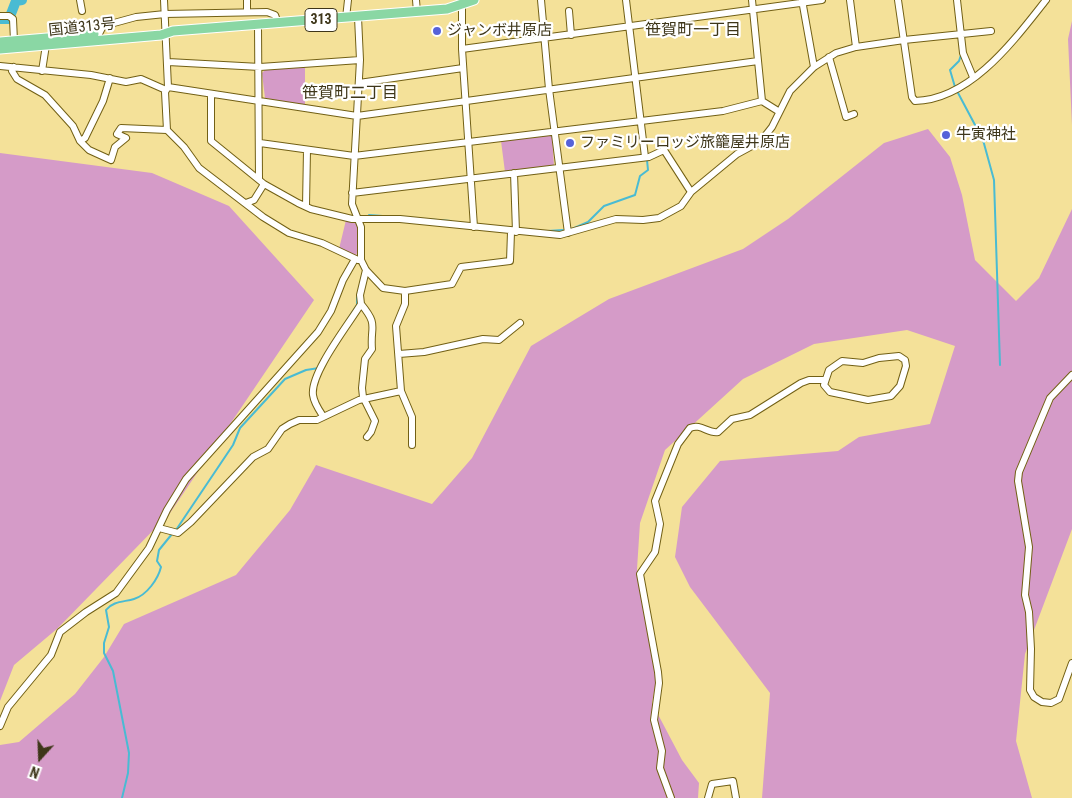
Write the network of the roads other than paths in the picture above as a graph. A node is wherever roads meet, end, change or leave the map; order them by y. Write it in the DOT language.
graph roads {
  1 [pos="80,0"];
  2 [pos="164,0"];
  3 [pos="247,0"];
  4 [pos="348,0"];
  5 [pos="416,0"];
  6 [pos="474,0"];
  7 [pos="541,0"];
  8 [pos="626,0"];
  9 [pos="752,0"];
  10 [pos="822,0"];
  11 [pos="850,0"];
  12 [pos="898,0"];
  13 [pos="956,0"];
  14 [pos="1046,0"];
  15 [pos="803,2"];
  16 [pos="462,5"];
  17 [pos="82,11"];
  18 [pos="569,11"];
  19 [pos="753,11"];
  20 [pos="247,12"];
  21 [pos="416,12"];
  22 [pos="164,14"];
  23 [pos="0,16"];
  24 [pos="358,17"];
  25 [pos="346,18"];
  26 [pos="278,23"];
  27 [pos="258,25"];
  28 [pos="630,28"];
  29 [pos="166,31"];
  30 [pos="991,31"];
  31 [pos="99,34"];
  32 [pos="960,34"];
  33 [pos="571,35"];
  34 [pos="544,38"];
  35 [pos="904,40"];
  36 [pos="14,41"];
  37 [pos="0,42"];
  38 [pos="46,45"];
  39 [pos="856,47"];
  40 [pos="0,49"];
  41 [pos="462,50"];
  42 [pos="828,57"];
  43 [pos="360,60"];
  44 [pos="758,61"];
  45 [pos="168,62"];
  46 [pos="0,66"];
  47 [pos="14,67"];
  48 [pos="260,67"];
  49 [pos="814,67"];
  50 [pos="463,68"];
  51 [pos="42,71"];
  52 [pos="973,77"];
  53 [pos="110,78"];
  54 [pos="635,78"];
  55 [pos="359,83"];
  56 [pos="167,88"];
  57 [pos="549,90"];
  58 [pos="212,95"];
  59 [pos="466,101"];
  60 [pos="762,101"];
  61 [pos="260,102"];
  62 [pos="778,111"];
  63 [pos="854,114"];
  64 [pos="357,116"];
  65 [pos="640,121"];
  66 [pos="168,130"];
  67 [pos="555,131"];
  68 [pos="80,141"];
  69 [pos="468,141"];
  70 [pos="260,143"];
  71 [pos="307,150"];
  72 [pos="354,156"];
  73 [pos="644,157"];
  74 [pos="560,168"];
  75 [pos="514,173"];
  76 [pos="471,178"];
  77 [pos="262,182"];
  78 [pos="691,192"];
  79 [pos="352,193"];
  80 [pos="246,203"];
  81 [pos="306,206"];
  82 [pos="358,219"];
  83 [pos="474,227"];
  84 [pos="513,232"];
  85 [pos="568,233"];
  86 [pos="358,260"];
  87 [pos="366,270"];
  88 [pos="405,291"];
  89 [pos="361,304"];
  90 [pos="520,324"];
  91 [pos="399,354"];
  92 [pos="1072,375"];
  93 [pos="824,380"];
  94 [pos="401,391"];
  95 [pos="365,400"];
  96 [pos="323,416"];
  97 [pos="367,437"];
  98 [pos="412,445"];
  99 [pos="158,528"];
  100 [pos="1072,664"];
  101 [pos="0,726"];
  102 [pos="671,798"];
  103 [pos="708,798"];
  104 [pos="736,798"];
  1 -- 17 [label="street"];
  2 -- 22 [label="street"];
  3 -- 20 [label="street"];
  4 -- 25 [label="street"];
  5 -- 21 [label="street"];
  6 -- 16 [label="highway, 国道313号 / 313"];
  7 -- 34 [label="street"];
  8 -- 28 [label="street"];
  9 -- 19 [label="street"];
  10 -- 15 [label="street"];
  11 -- 39 [label="street"];
  12 -- 35 [label="street"];
  13 -- 32 [label="street"];
  14 -- 52 [label="street"];
  15 -- 19 [label="street"];
  15 -- 49 [label="street"];
  16 -- 21 [label="highway, 国道313号 / 313"];
  16 -- 41 [label="street"];
  18 -- 33 [label="street"];
  19 -- 28 [label="street"];
  19 -- 44 [label="street"];
  20 -- 22 [label="street"];
  20 -- 26 [label="street"];
  21 -- 24 [label="highway, 国道313号 / 313"];
  22 -- 29 [label="street"];
  22 -- 31 [label="street"];
  23 -- 36 [label="street"];
  24 -- 25 [label="highway, 国道313号 / 313"];
  24 -- 43 [label="street"];
  25 -- 26 [label="highway, 国道313号 / 313"];
  26 -- 27 [label="highway, 国道313号 / 313"];
  27 -- 29 [label="highway, 国道313号 / 313"];
  27 -- 48 [label="street"];
  28 -- 33 [label="street"];
  28 -- 54 [label="street"];
  29 -- 31 [label="highway, 国道313号 / 313"];
  29 -- 38 [label="highway, 国道313号 / 313"];
  29 -- 45 [label="street"];
  30 -- 32 [label="street"];
  31 -- 36 [label="highway, 国道313号 / 313"];
  32 -- 35 [label="street"];
  32 -- 52 [label="street"];
  33 -- 34 [label="street"];
  34 -- 41 [label="street"];
  34 -- 57 [label="street"];
  35 -- 39 [label="street"];
  35 -- 52 [label="street"];
  36 -- 37 [label="highway, 国道313号 / 313"];
  38 -- 40 [label="highway, 国道313号 / 313"];
  38 -- 51 [label="street"];
  39 -- 42 [label="street"];
  41 -- 50 [label="street"];
  42 -- 49 [label="street"];
  42 -- 63 [label="street"];
  43 -- 48 [label="street"];
  43 -- 55 [label="street"];
  44 -- 54 [label="street"];
  44 -- 60 [label="street"];
  45 -- 48 [label="street"];
  45 -- 56 [label="street"];
  46 -- 47 [label="street"];
  47 -- 51 [label="street"];
  47 -- 68 [label="street"];
  48 -- 61 [label="street"];
  49 -- 62 [label="street"];
  50 -- 55 [label="street"];
  50 -- 59 [label="street"];
  51 -- 53 [label="street"];
  53 -- 56 [label="street"];
  53 -- 68 [label="street"];
  54 -- 57 [label="street"];
  54 -- 65 [label="street"];
  55 -- 64 [label="street"];
  56 -- 58 [label="street"];
  56 -- 66 [label="street"];
  57 -- 59 [label="street"];
  57 -- 67 [label="street"];
  58 -- 61 [label="street"];
  58 -- 77 [label="street"];
  59 -- 64 [label="street"];
  59 -- 69 [label="street"];
  60 -- 62 [label="street"];
  60 -- 65 [label="street"];
  61 -- 64 [label="street"];
  61 -- 70 [label="street"];
  62 -- 78 [label="street"];
  64 -- 72 [label="street"];
  65 -- 67 [label="street"];
  65 -- 73 [label="street"];
  66 -- 68 [label="street"];
  66 -- 80 [label="street"];
  67 -- 69 [label="street"];
  67 -- 74 [label="street"];
  69 -- 72 [label="street"];
  69 -- 76 [label="street"];
  70 -- 71 [label="street"];
  70 -- 77 [label="street"];
  71 -- 72 [label="street"];
  71 -- 81 [label="street"];
  72 -- 79 [label="street"];
  73 -- 74 [label="street"];
  73 -- 78 [label="street"];
  74 -- 75 [label="street"];
  74 -- 85 [label="street"];
  75 -- 76 [label="street"];
  75 -- 84 [label="street"];
  76 -- 79 [label="street"];
  76 -- 83 [label="street"];
  77 -- 80 [label="street"];
  77 -- 81 [label="street"];
  78 -- 85 [label="street"];
  79 -- 82 [label="street"];
  80 -- 86 [label="street"];
  81 -- 82 [label="street"];
  82 -- 83 [label="street"];
  82 -- 86 [label="street"];
  83 -- 84 [label="street"];
  84 -- 85 [label="street"];
  84 -- 88 [label="street"];
  86 -- 87 [label="street"];
  86 -- 99 [label="street"];
  87 -- 88 [label="street"];
  87 -- 89 [label="street"];
  88 -- 91 [label="street"];
  89 -- 95 [label="street"];
  89 -- 96 [label="street"];
  90 -- 91 [label="street"];
  91 -- 94 [label="street"];
  92 -- 100 [label="street"];
  93 -- 93 [label="street"];
  93 -- 102 [label="street"];
  94 -- 95 [label="street"];
  94 -- 98 [label="street"];
  95 -- 96 [label="street"];
  95 -- 97 [label="street"];
  96 -- 99 [label="street"];
  99 -- 101 [label="street"];
  103 -- 104 [label="street"];
}
